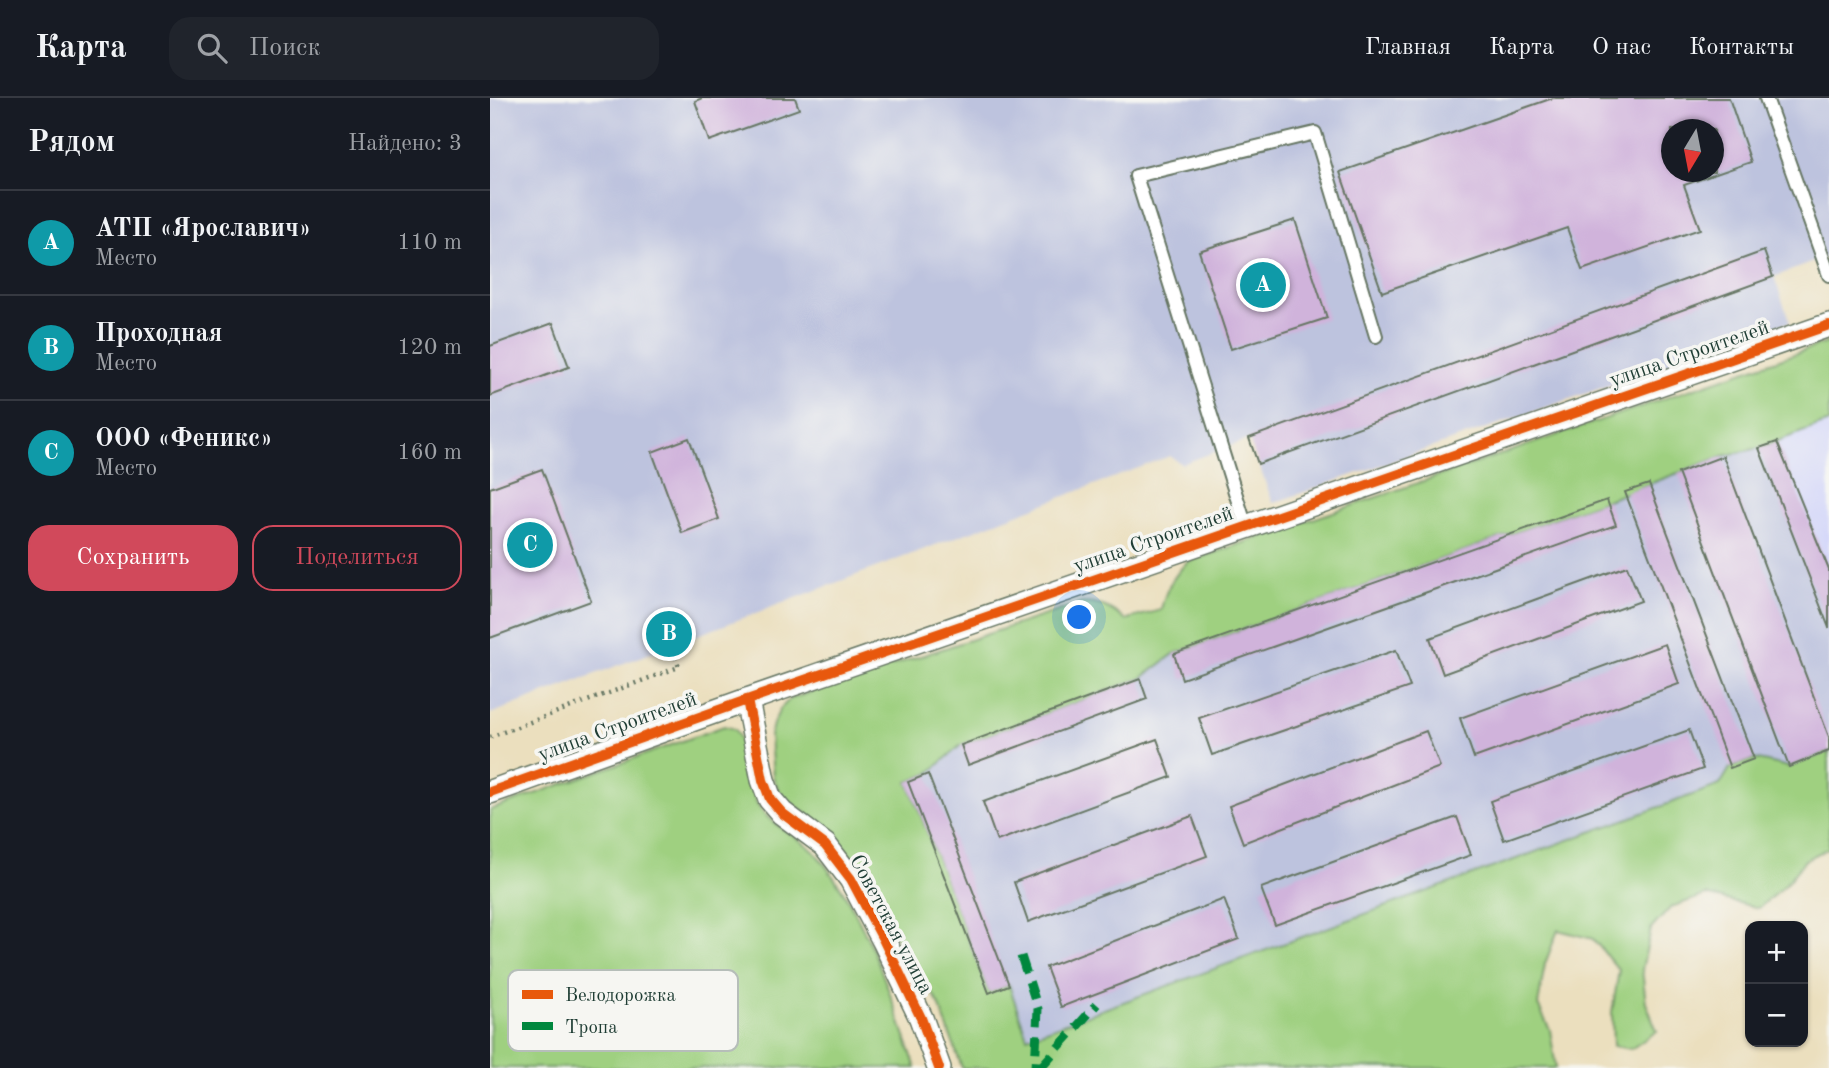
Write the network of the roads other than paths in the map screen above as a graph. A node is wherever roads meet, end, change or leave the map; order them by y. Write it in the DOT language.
graph roads {
  1 [pos="1768,98"];
  2 [pos="1829,275"];
  3 [pos="1829,325"];
  4 [pos="1376,336"];
  5 [pos="1246,527"];
  6 [pos="747,700"];
  7 [pos="490,792"];
  8 [pos="939,1068"];
  1 -- 2 [label="lane"];
  3 -- 5 [label="street, улица Строителей"];
  4 -- 5 [label="lane"];
  5 -- 6 [label="street, улица Строителей"];
  6 -- 7 [label="street, улица Строителей"];
  6 -- 8 [label="street, Советская улица"];
}
